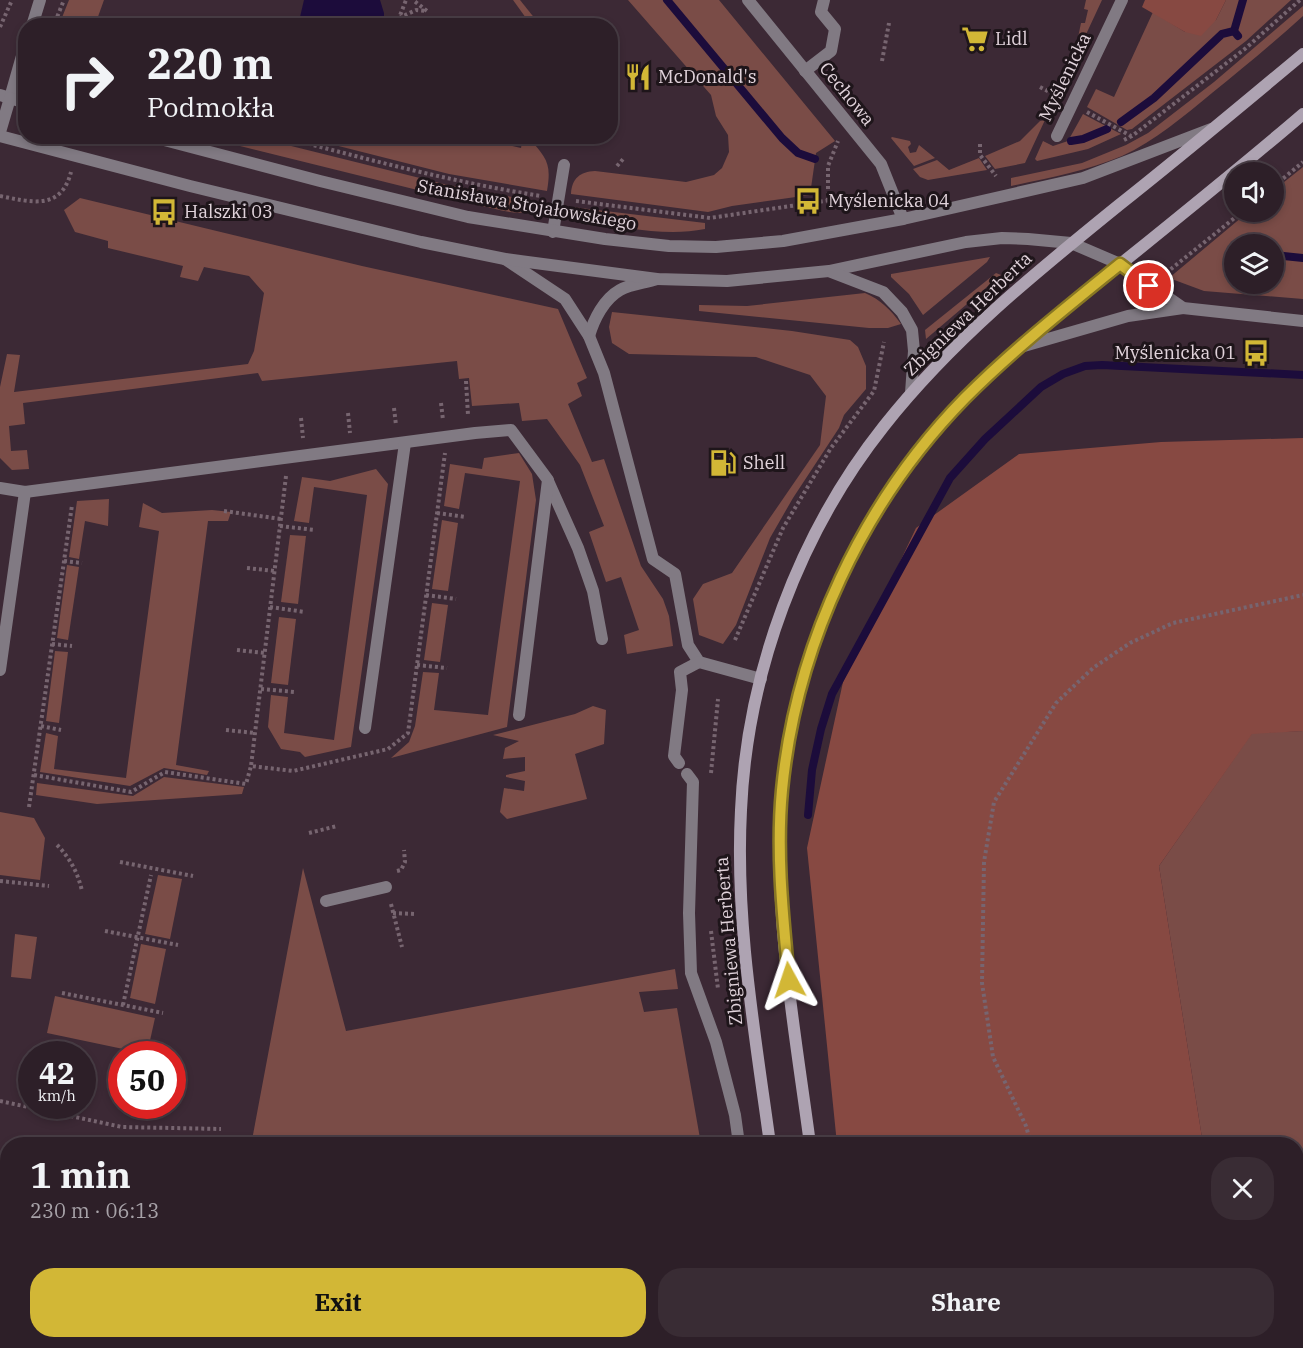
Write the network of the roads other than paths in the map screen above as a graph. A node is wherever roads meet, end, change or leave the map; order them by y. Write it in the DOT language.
graph roads {
  1 [pos="40,0"];
  2 [pos="748,0"];
  3 [pos="824,0"];
  4 [pos="1122,0"];
  5 [pos="34,18"];
  6 [pos="1303,54"];
  7 [pos="18,63"];
  8 [pos="805,71"];
  9 [pos="5,97"];
  10 [pos="1303,114"];
  11 [pos="1215,127"];
  12 [pos="0,134"];
  13 [pos="1057,136"];
  14 [pos="18,139"];
  15 [pos="37,144"];
  16 [pos="180,144"];
  17 [pos="564,165"];
  18 [pos="903,219"];
  19 [pos="553,232"];
  20 [pos="1071,243"];
  21 [pos="505,259"];
  22 [pos="1120,264"];
  23 [pos="829,271"];
  24 [pos="657,279"];
  25 [pos="1183,308"];
  26 [pos="1303,321"];
  27 [pos="589,336"];
  28 [pos="1017,348"];
  29 [pos="911,393"];
  30 [pos="405,443"];
  31 [pos="548,480"];
  32 [pos="0,488"];
  33 [pos="25,492"];
  34 [pos="602,639"];
  35 [pos="699,662"];
  36 [pos="0,670"];
  37 [pos="761,679"];
  38 [pos="519,715"];
  39 [pos="365,728"];
  40 [pos="679,763"];
  41 [pos="687,774"];
  42 [pos="386,887"];
  43 [pos="326,901"];
  44 [pos="738,1137"];
  45 [pos="769,1137"];
  46 [pos="809,1137"];
  1 -- 5 [label="street"];
  2 -- 8 [label="street, Cechowa"];
  3 -- 8 [label="street"];
  4 -- 13 [label="street, Myślenicka"];
  6 -- 11 [label="main road, Zbigniewa Herberta"];
  7 -- 9 [label="street"];
  8 -- 18 [label="street, Cechowa"];
  9 -- 12 [label="street"];
  10 -- 22 [label="main road"];
  11 -- 18 [label="street, Stanisława Stojałowskiego"];
  11 -- 20 [label="main road, Zbigniewa Herberta"];
  12 -- 14 [label="street"];
  15 -- 21 [label="street"];
  16 -- 19 [label="street, Stanisława Stojałowskiego"];
  17 -- 19 [label="street"];
  18 -- 19 [label="street, Stanisława Stojałowskiego"];
  20 -- 22 [label="street"];
  20 -- 23 [label="street"];
  20 -- 29 [label="main road, Zbigniewa Herberta"];
  21 -- 24 [label="street"];
  21 -- 27 [label="street"];
  22 -- 25 [label="street"];
  22 -- 28 [label="main road"];
  23 -- 24 [label="street"];
  23 -- 29 [label="street"];
  24 -- 27 [label="street"];
  25 -- 26 [label="street"];
  25 -- 28 [label="street"];
  27 -- 35 [label="street"];
  28 -- 46 [label="main road"];
  29 -- 37 [label="main road, Zbigniewa Herberta"];
  30 -- 31 [label="street"];
  30 -- 33 [label="street"];
  30 -- 39 [label="street"];
  31 -- 34 [label="street"];
  31 -- 38 [label="street"];
  32 -- 33 [label="street"];
  33 -- 36 [label="street"];
  35 -- 37 [label="street"];
  35 -- 40 [label="street"];
  37 -- 45 [label="main road, Zbigniewa Herberta"];
  41 -- 44 [label="street"];
  42 -- 43 [label="street"];
}
